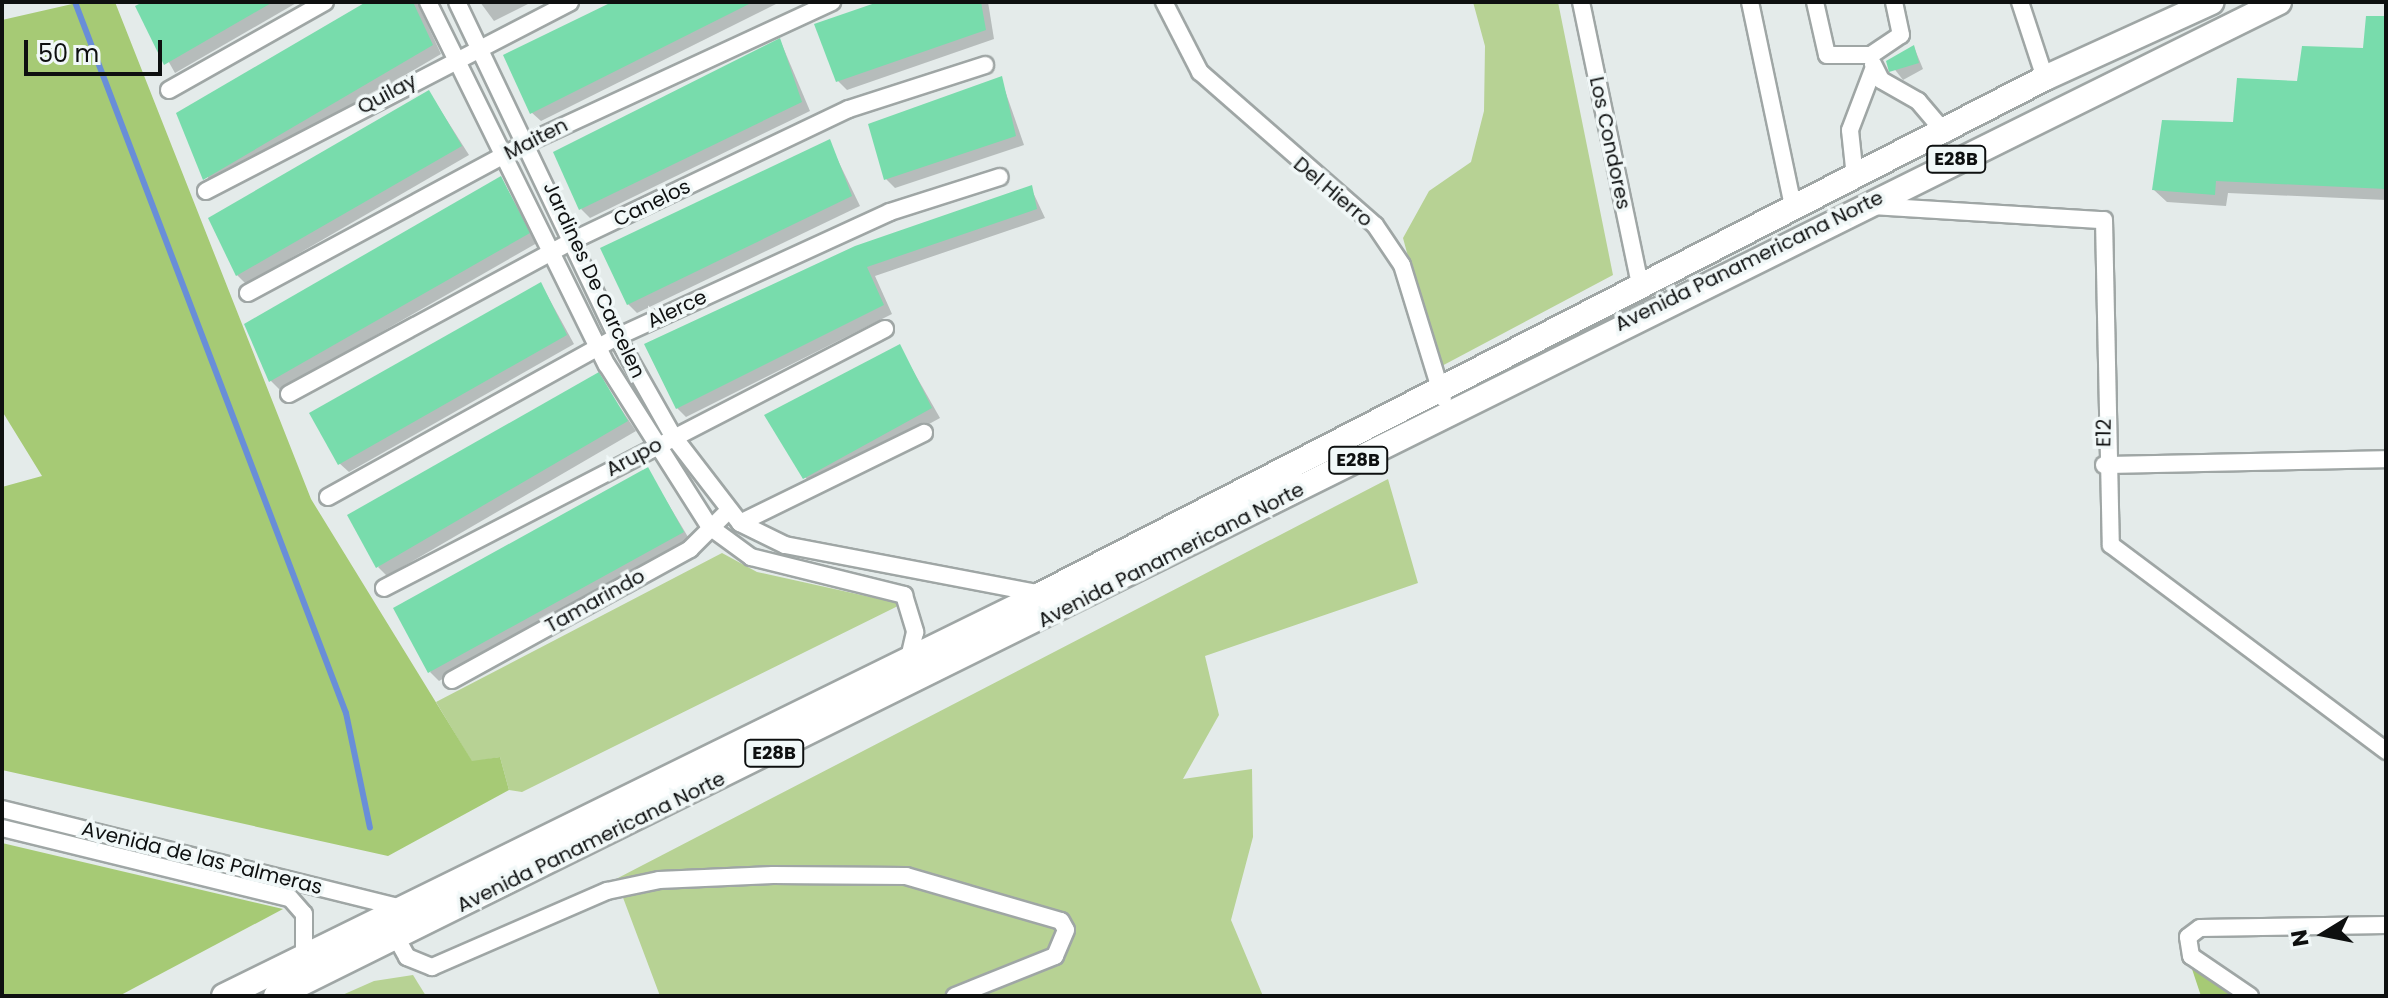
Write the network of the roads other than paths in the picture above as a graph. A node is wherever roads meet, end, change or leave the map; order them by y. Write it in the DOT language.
graph roads {
  1 [pos="325,2"];
  2 [pos="428,2"];
  3 [pos="457,2"];
  4 [pos="570,2"];
  5 [pos="832,2"];
  6 [pos="1164,2"];
  7 [pos="1581,2"];
  8 [pos="1750,2"];
  9 [pos="1815,2"];
  10 [pos="1894,2"];
  11 [pos="2020,2"];
  12 [pos="2212,2"];
  13 [pos="2279,2"];
  14 [pos="479,45"];
  15 [pos="454,59"];
  16 [pos="1872,61"];
  17 [pos="985,65"];
  18 [pos="2045,78"];
  19 [pos="169,90"];
  20 [pos="1946,134"];
  21 [pos="529,142"];
  22 [pos="505,155"];
  23 [pos="1000,177"];
  24 [pos="1855,177"];
  25 [pos="206,191"];
  26 [pos="1862,205"];
  27 [pos="1794,210"];
  28 [pos="576,239"];
  29 [pos="551,252"];
  30 [pos="1640,284"];
  31 [pos="248,293"];
  32 [pos="885,329"];
  33 [pos="617,337"];
  34 [pos="597,346"];
  35 [pos="1440,389"];
  36 [pos="289,394"];
  37 [pos="1447,414"];
  38 [pos="924,433"];
  39 [pos="673,436"];
  40 [pos="653,447"];
  41 [pos="2386,459"];
  42 [pos="2104,465"];
  43 [pos="328,497"];
  44 [pos="734,517"];
  45 [pos="710,527"];
  46 [pos="384,588"];
  47 [pos="1042,594"];
  48 [pos="909,657"];
  49 [pos="452,680"];
  50 [pos="2386,751"];
  51 [pos="2,809"];
  52 [pos="2,828"];
  53 [pos="402,908"];
  54 [pos="2386,925"];
  55 [pos="396,937"];
  56 [pos="304,956"];
  57 [pos="224,996"];
  58 [pos="276,996"];
  59 [pos="955,996"];
  60 [pos="2250,996"];
  1 -- 19 [label="street"];
  2 -- 15 [label="street, Jardines De Carcelen"];
  3 -- 14 [label="street, Jardines De Carcelen"];
  4 -- 14 [label="street, Quilay"];
  5 -- 21 [label="street, Maiten"];
  6 -- 35 [label="street, Del Hierro"];
  7 -- 30 [label="street, Los Condores"];
  8 -- 27 [label="street"];
  9 -- 16 [label="street"];
  10 -- 16 [label="street"];
  11 -- 18 [label="street"];
  12 -- 18 [label="main road, Avenida Panamericana Norte / E28B"];
  13 -- 26 [label="main road, Avenida Panamericana Norte / E28B"];
  14 -- 15 [label="street, Quilay"];
  14 -- 21 [label="street, Jardines De Carcelen"];
  15 -- 22 [label="street, Jardines De Carcelen"];
  15 -- 25 [label="street, Quilay"];
  16 -- 20 [label="street"];
  16 -- 24 [label="street"];
  17 -- 28 [label="street, Canelos"];
  18 -- 20 [label="main road, Avenida Panamericana Norte / E28B"];
  20 -- 24 [label="main road, Avenida Panamericana Norte / E28B"];
  21 -- 22 [label="street, Maiten"];
  21 -- 28 [label="street, Jardines De Carcelen"];
  22 -- 29 [label="street, Jardines De Carcelen"];
  22 -- 31 [label="street, Maiten"];
  23 -- 33 [label="street, Alerce"];
  24 -- 27 [label="main road, Avenida Panamericana Norte / E28B"];
  26 -- 37 [label="main road, Avenida Panamericana Norte / E28B"];
  26 -- 42 [label="street, E12"];
  27 -- 30 [label="main road, Avenida Panamericana Norte / E28B"];
  28 -- 29 [label="street, Canelos"];
  28 -- 33 [label="street, Jardines De Carcelen"];
  29 -- 34 [label="street, Jardines De Carcelen"];
  29 -- 36 [label="street, Canelos"];
  30 -- 35 [label="main road, Avenida Panamericana Norte / E28B"];
  32 -- 39 [label="street, Arupo"];
  33 -- 34 [label="street, Alerce"];
  33 -- 39 [label="street, Jardines De Carcelen"];
  34 -- 40 [label="street, Jardines De Carcelen"];
  34 -- 43 [label="street, Alerce"];
  35 -- 37 [label="street, Del Hierro"];
  35 -- 47 [label="main road, Avenida Panamericana Norte / E28B"];
  37 -- 55 [label="main road, Avenida Panamericana Norte / E28B"];
  38 -- 44 [label="street, Tamarindo"];
  39 -- 40 [label="street, Arupo"];
  39 -- 44 [label="street, Jardines De Carcelen"];
  40 -- 45 [label="street, Jardines De Carcelen"];
  40 -- 46 [label="street, Arupo"];
  41 -- 42 [label="street"];
  42 -- 50 [label="street, E12"];
  44 -- 45 [label="street, Tamarindo"];
  44 -- 47 [label="street, Jardines De Carcelen"];
  45 -- 48 [label="street, Jardines De Carcelen"];
  45 -- 49 [label="street, Tamarindo"];
  47 -- 48 [label="main road, Avenida Panamericana Norte / E28B"];
  48 -- 53 [label="main road, Avenida Panamericana Norte / E28B"];
  51 -- 53 [label="street, Avenida de las Palmeras"];
  52 -- 56 [label="street, Avenida de las Palmeras"];
  53 -- 56 [label="main road, Avenida Panamericana Norte / E28B"];
  54 -- 60 [label="street"];
  55 -- 58 [label="main road, Avenida Panamericana Norte / E28B"];
  55 -- 59 [label="street"];
  56 -- 57 [label="main road, Avenida Panamericana Norte / E28B"];
}
